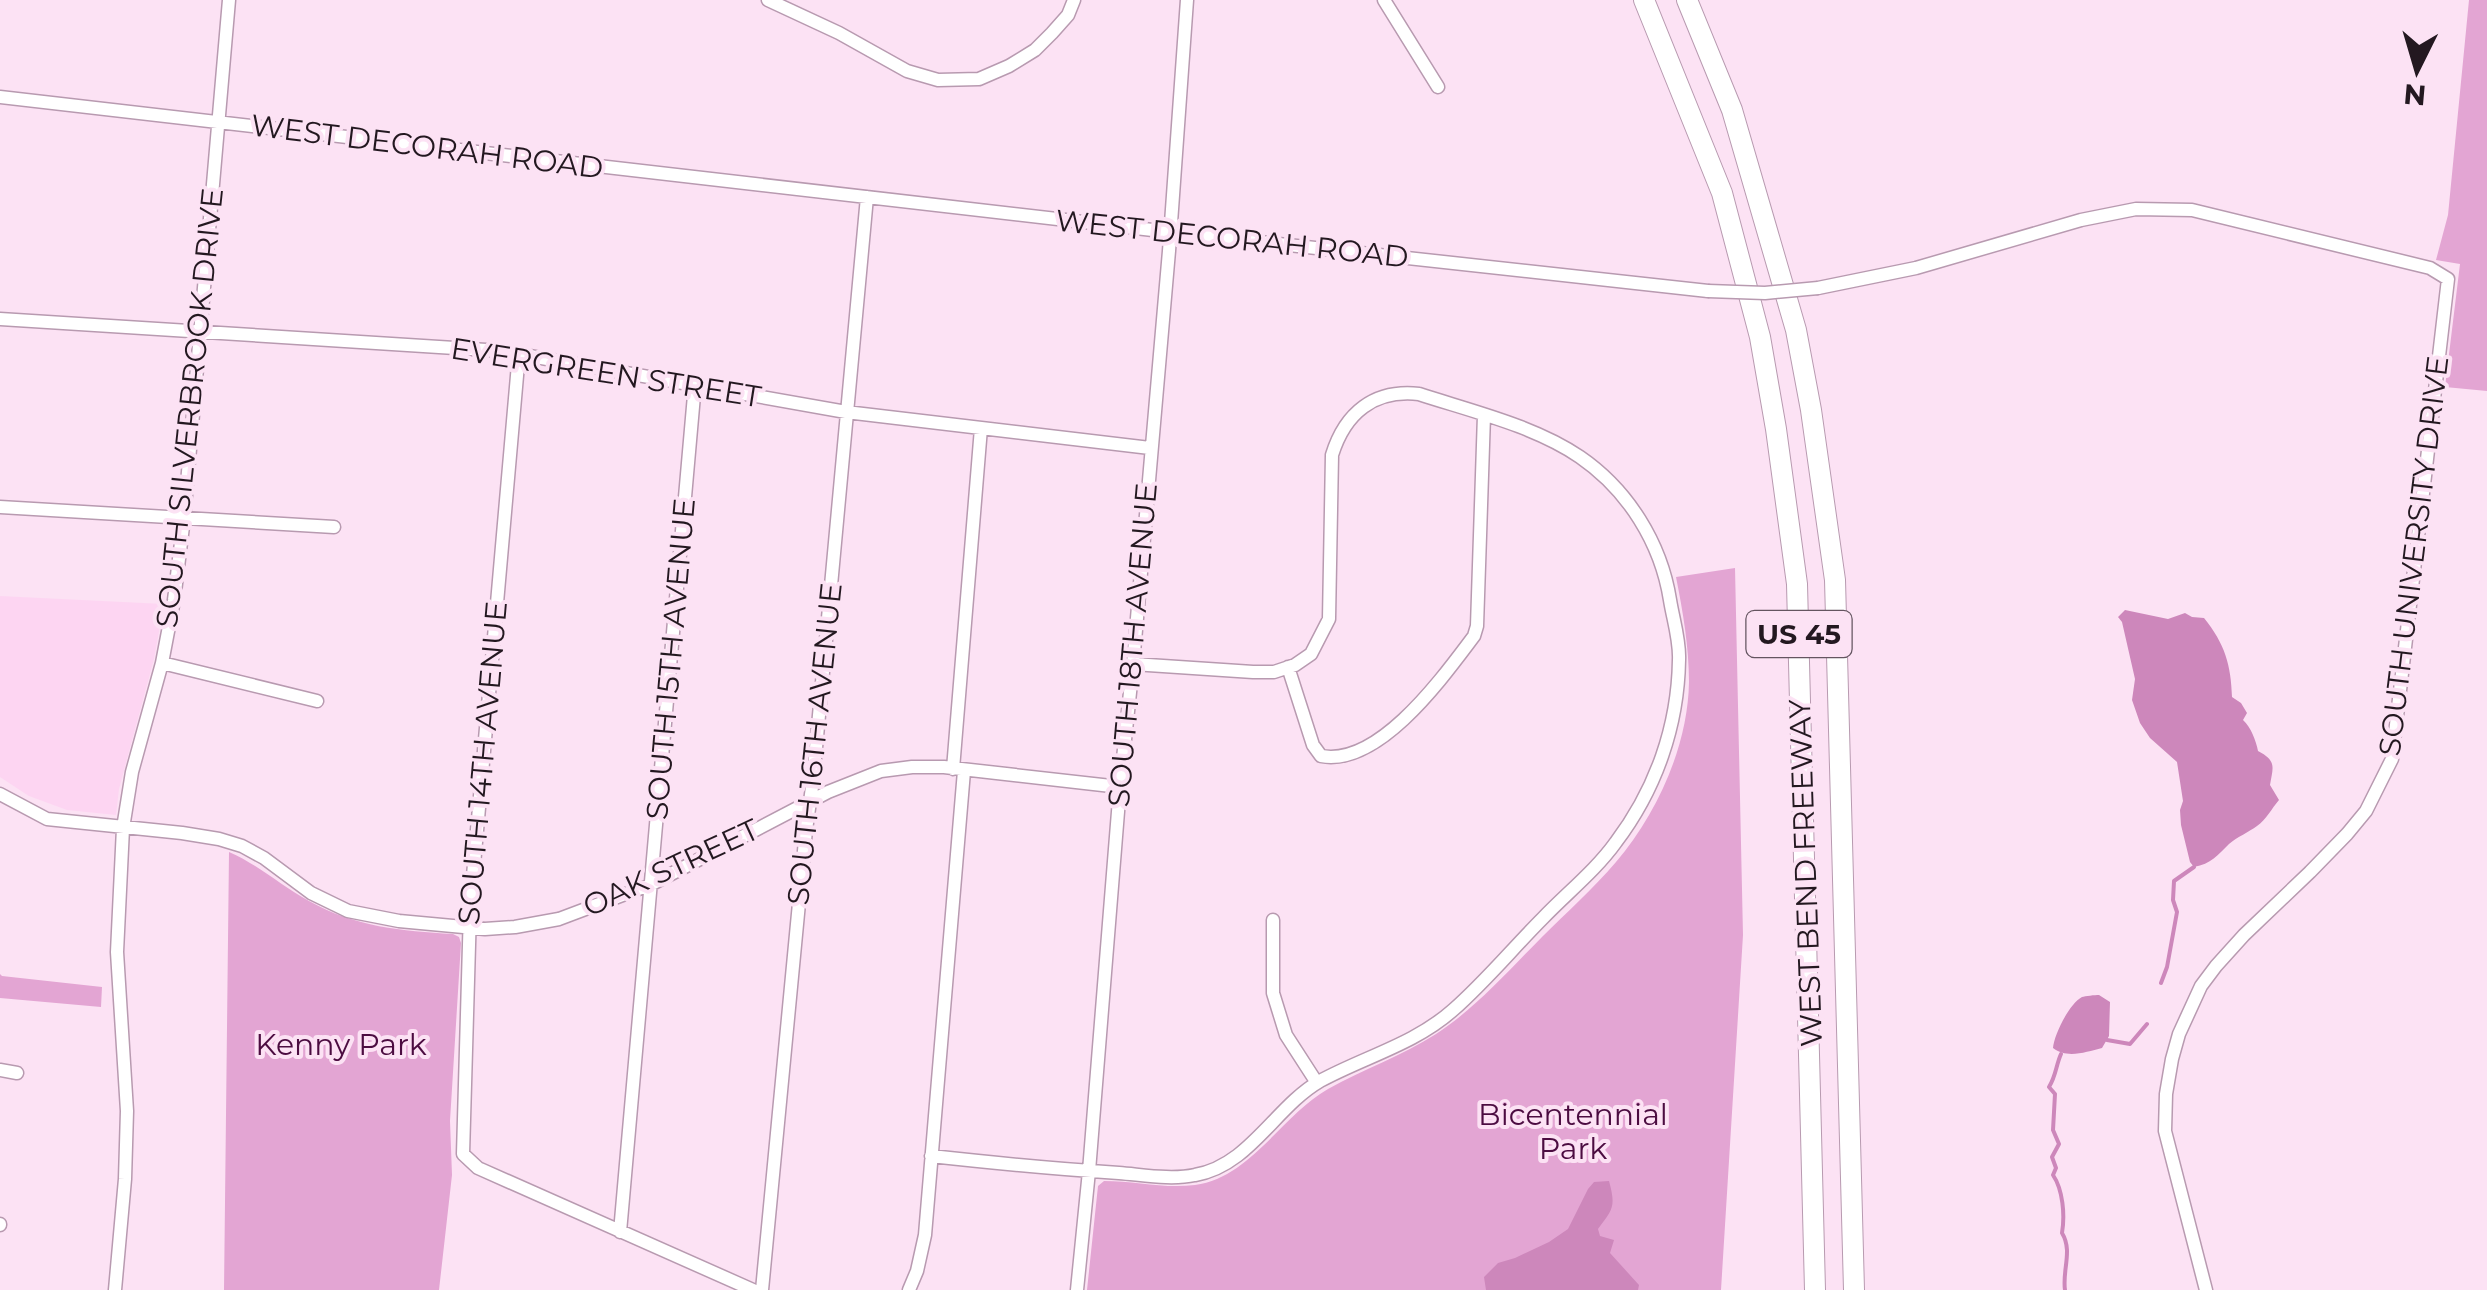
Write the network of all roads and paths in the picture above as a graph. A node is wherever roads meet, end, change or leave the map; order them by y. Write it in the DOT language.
graph roads {
  1 [pos="229,0"];
  2 [pos="768,0"];
  3 [pos="1074,0"];
  4 [pos="1187,0"];
  5 [pos="1384,0"];
  6 [pos="1644,0"];
  7 [pos="1687,0"];
  8 [pos="1438,87"];
  9 [pos="0,96"];
  10 [pos="219,123"];
  11 [pos="867,197"];
  12 [pos="1170,232"];
  13 [pos="2448,279"];
  14 [pos="0,318"];
  15 [pos="199,332"];
  16 [pos="519,353"];
  17 [pos="694,384"];
  18 [pos="846,412"];
  19 [pos="1484,415"];
  20 [pos="980,428"];
  21 [pos="1150,448"];
  22 [pos="0,507"];
  23 [pos="184,518"];
  24 [pos="334,527"];
  25 [pos="162,662"];
  26 [pos="1133,664"];
  27 [pos="1288,668"];
  28 [pos="317,702"];
  29 [pos="959,770"];
  30 [pos="1120,787"];
  31 [pos="0,794"];
  32 [pos="810,803"];
  33 [pos="123,828"];
  34 [pos="652,884"];
  35 [pos="1273,920"];
  36 [pos="470,927"];
  37 [pos="0,1070"];
  38 [pos="17,1073"];
  39 [pos="1318,1083"];
  40 [pos="931,1156"];
  41 [pos="1089,1171"];
  42 [pos="620,1232"];
  43 [pos="115,1290"];
  44 [pos="753,1290"];
  45 [pos="762,1290"];
  46 [pos="909,1290"];
  47 [pos="1076,1290"];
  48 [pos="1816,1290"];
  49 [pos="1854,1290"];
  50 [pos="2206,1290"];
  1 -- 10 [label="street, SOUTH SILVERBROOK DRIVE"];
  2 -- 3 [label="street"];
  4 -- 12 [label="street, SOUTH 18TH AVENUE"];
  5 -- 8 [label="street"];
  6 -- 48 [label="highway, WEST BEND FREEWAY / US 45"];
  7 -- 49 [label="highway, WEST BEND FREEWAY / US 45"];
  9 -- 10 [label="street, WEST DECORAH ROAD"];
  10 -- 11 [label="street, WEST DECORAH ROAD"];
  10 -- 15 [label="street, SOUTH SILVERBROOK DRIVE"];
  11 -- 12 [label="street, WEST DECORAH ROAD"];
  11 -- 18 [label="street, SOUTH 16TH AVENUE"];
  12 -- 13 [label="street, WEST DECORAH ROAD, bridge"];
  12 -- 21 [label="street, SOUTH 18TH AVENUE"];
  13 -- 50 [label="street, SOUTH UNIVERSITY DRIVE"];
  14 -- 15 [label="street, EVERGREEN STREET"];
  15 -- 16 [label="street, EVERGREEN STREET"];
  15 -- 23 [label="street, SOUTH SILVERBROOK DRIVE"];
  16 -- 17 [label="street, EVERGREEN STREET"];
  16 -- 36 [label="street, SOUTH 14TH AVENUE"];
  17 -- 18 [label="street, EVERGREEN STREET"];
  17 -- 34 [label="street, SOUTH 15TH AVENUE"];
  18 -- 20 [label="street, EVERGREEN STREET"];
  18 -- 32 [label="street, SOUTH 16TH AVENUE"];
  19 -- 27 [label="street"];
  19 -- 27 [label="street"];
  19 -- 39 [label="street"];
  20 -- 21 [label="street, EVERGREEN STREET"];
  20 -- 29 [label="street"];
  21 -- 26 [label="street, SOUTH 18TH AVENUE"];
  22 -- 23 [label="street"];
  23 -- 24 [label="street"];
  23 -- 25 [label="street, SOUTH SILVERBROOK DRIVE"];
  25 -- 28 [label="street"];
  25 -- 33 [label="street, SOUTH SILVERBROOK DRIVE"];
  26 -- 27 [label="street"];
  26 -- 30 [label="street, SOUTH 18TH AVENUE"];
  29 -- 30 [label="street, OAK STREET"];
  29 -- 32 [label="street, OAK STREET"];
  29 -- 40 [label="street"];
  30 -- 41 [label="street, SOUTH 18TH AVENUE"];
  31 -- 33 [label="street, OAK STREET"];
  32 -- 34 [label="street, OAK STREET"];
  32 -- 45 [label="street, SOUTH 16TH AVENUE"];
  33 -- 36 [label="street, OAK STREET"];
  33 -- 43 [label="street, SOUTH SILVERBROOK DRIVE"];
  34 -- 36 [label="street, OAK STREET"];
  34 -- 42 [label="street, SOUTH 15TH AVENUE"];
  35 -- 39 [label="street"];
  36 -- 42 [label="street, SOUTH 14TH AVENUE"];
  37 -- 38 [label="street"];
  39 -- 41 [label="street"];
  40 -- 41 [label="street"];
  40 -- 46 [label="street"];
  41 -- 47 [label="street, SOUTH 18TH AVENUE"];
  42 -- 44 [label="street"];
}
